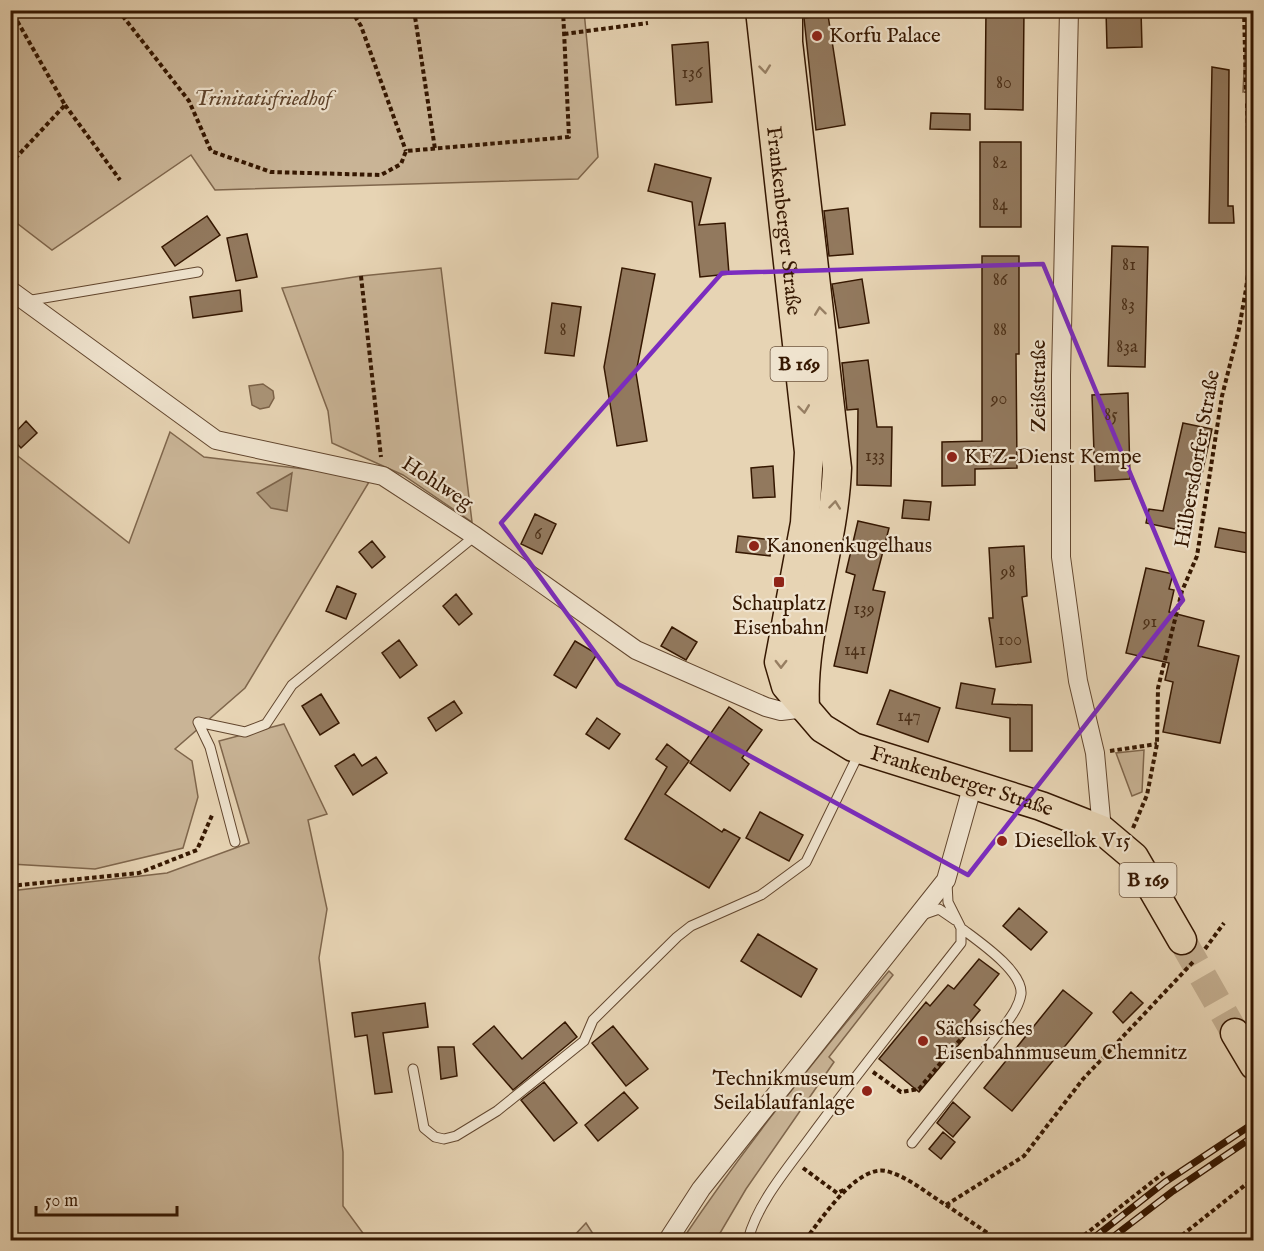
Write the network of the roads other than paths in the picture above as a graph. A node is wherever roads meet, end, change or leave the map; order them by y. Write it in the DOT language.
graph roads {
  1 [pos="760,10"];
  2 [pos="788,10"];
  3 [pos="1069,10"];
  4 [pos="198,272"];
  5 [pos="17,296"];
  6 [pos="475,536"];
  7 [pos="805,708"];
  8 [pos="861,750"];
  9 [pos="974,784"];
  10 [pos="1113,839"];
  11 [pos="236,842"];
  12 [pos="946,880"];
  13 [pos="917,917"];
  14 [pos="959,925"];
  15 [pos="1193,951"];
  16 [pos="1235,1033"];
  17 [pos="1254,1065"];
  18 [pos="413,1069"];
  19 [pos="912,1143"];
  20 [pos="668,1240"];
  21 [pos="748,1240"];
  1 -- 7 [label="main road, Frankenberger Straße / B 169, one-way"];
  7 -- 2 [label="main road, Frankenberger Straße / B 169, one-way"];
  3 -- 10 [label="street, Zeißstraße"];
  4 -- 5 [label="lane"];
  5 -- 6 [label="street, Hohlweg"];
  6 -- 7 [label="street, Hohlweg"];
  6 -- 11 [label="lane"];
  7 -- 8 [label="main road, Frankenberger Straße / B 169"];
  8 -- 9 [label="main road, Frankenberger Straße / B 169"];
  8 -- 18 [label="lane"];
  9 -- 10 [label="main road, Frankenberger Straße / B 169"];
  9 -- 12 [label="street"];
  10 -- 15 [label="main road, Frankenberger Straße / B 169"];
  12 -- 13 [label="street"];
  12 -- 14 [label="lane"];
  13 -- 14 [label="lane"];
  13 -- 20 [label="street"];
  14 -- 19 [label="lane"];
  14 -- 21 [label="lane"];
  16 -- 17 [label="main road"];
}
